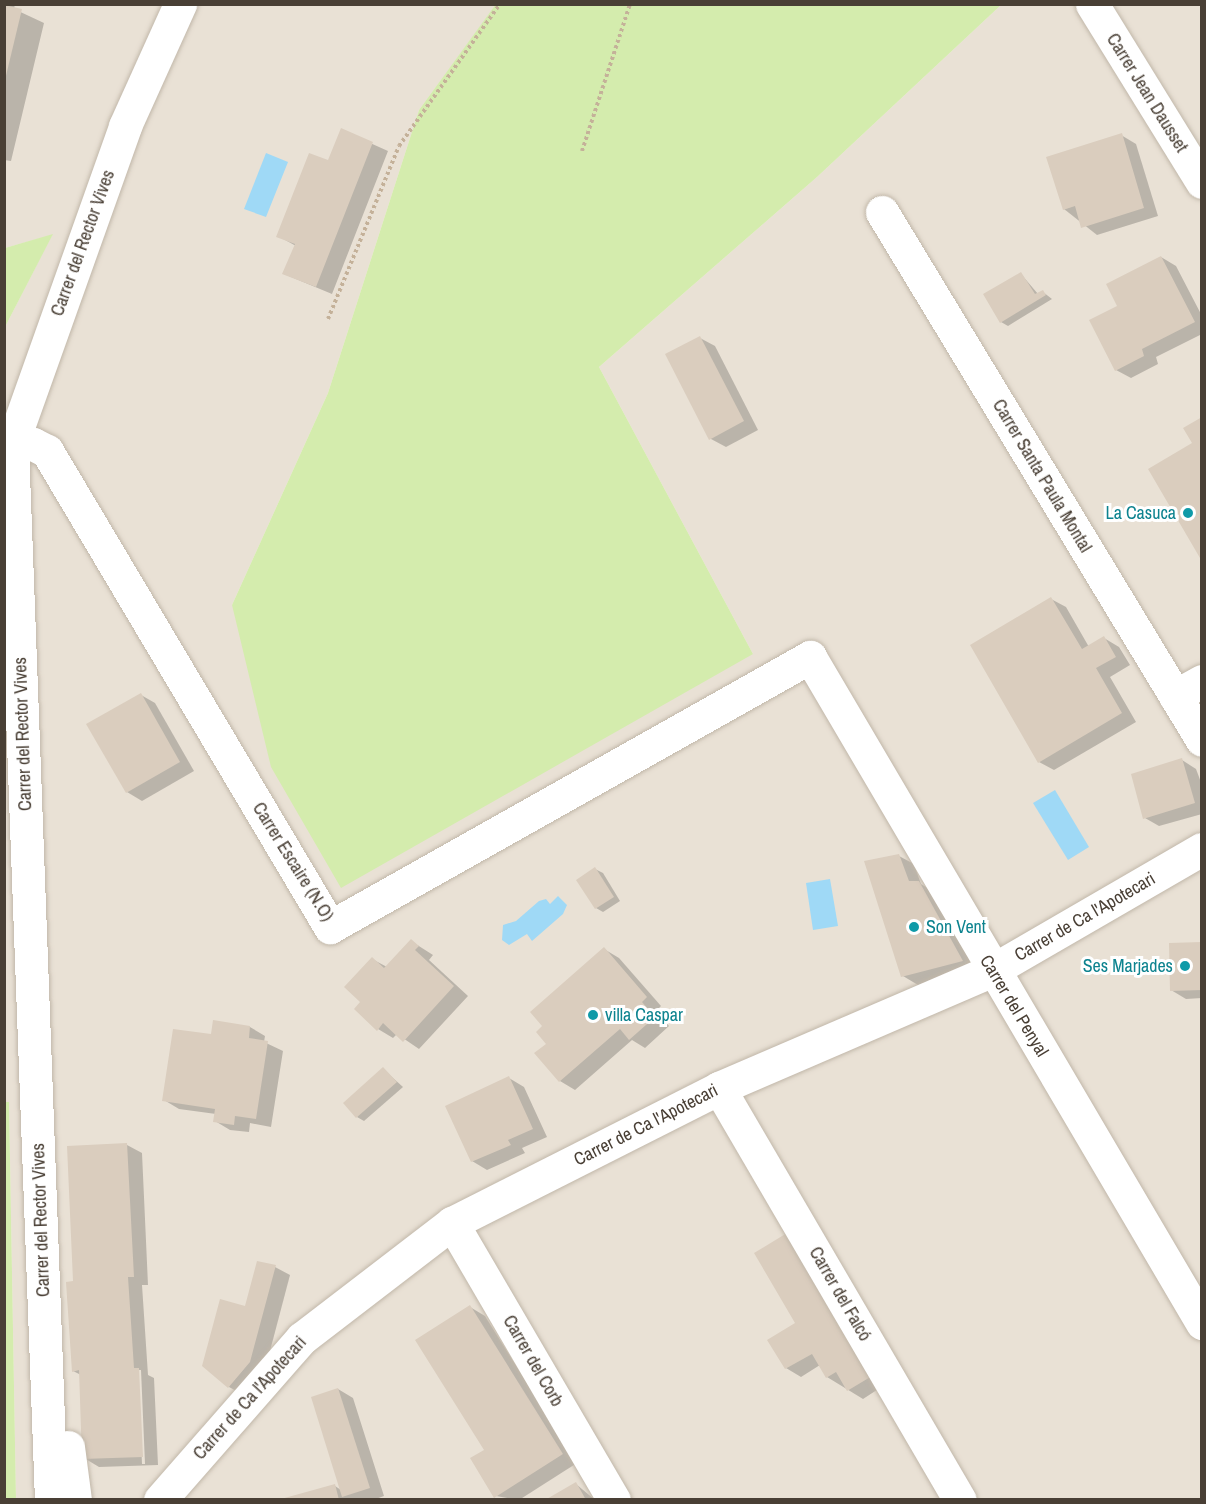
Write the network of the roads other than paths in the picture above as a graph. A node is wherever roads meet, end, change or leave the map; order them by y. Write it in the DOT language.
graph roads {
  1 [pos="180,4"];
  2 [pos="1092,4"];
  3 [pos="1202,182"];
  4 [pos="882,212"];
  5 [pos="12,444"];
  6 [pos="810,657"];
  7 [pos="1188,688"];
  8 [pos="1202,740"];
  9 [pos="1202,849"];
  10 [pos="993,970"];
  11 [pos="719,1088"];
  12 [pos="452,1223"];
  13 [pos="1202,1323"];
  14 [pos="48,1423"];
  15 [pos="51,1500"];
  16 [pos="75,1500"];
  17 [pos="160,1500"];
  18 [pos="614,1500"];
  19 [pos="960,1500"];
  1 -- 5 [label="street, Carrer del Rector Vives"];
  2 -- 3 [label="street, Carrer Jean Dausset"];
  4 -- 7 [label="street, Carrer Santa Paula Montal"];
  5 -- 6 [label="street, Carrer Escaire (N.O)"];
  5 -- 14 [label="street, Carrer del Rector Vives"];
  6 -- 10 [label="street, Carrer del Penyal"];
  7 -- 8 [label="street, Carrer Santa Paula Montal"];
  9 -- 10 [label="street, Carrer de Ca l'Apotecari"];
  10 -- 11 [label="street, Carrer de Ca l'Apotecari"];
  10 -- 13 [label="street, Carrer del Penyal"];
  11 -- 12 [label="street, Carrer de Ca l'Apotecari"];
  11 -- 19 [label="street, Carrer del Falcó"];
  12 -- 17 [label="street, Carrer de Ca l'Apotecari"];
  12 -- 18 [label="street, Carrer del Corb"];
  14 -- 15 [label="street, Carrer del Rector Vives"];
  14 -- 16 [label="street"];
}
